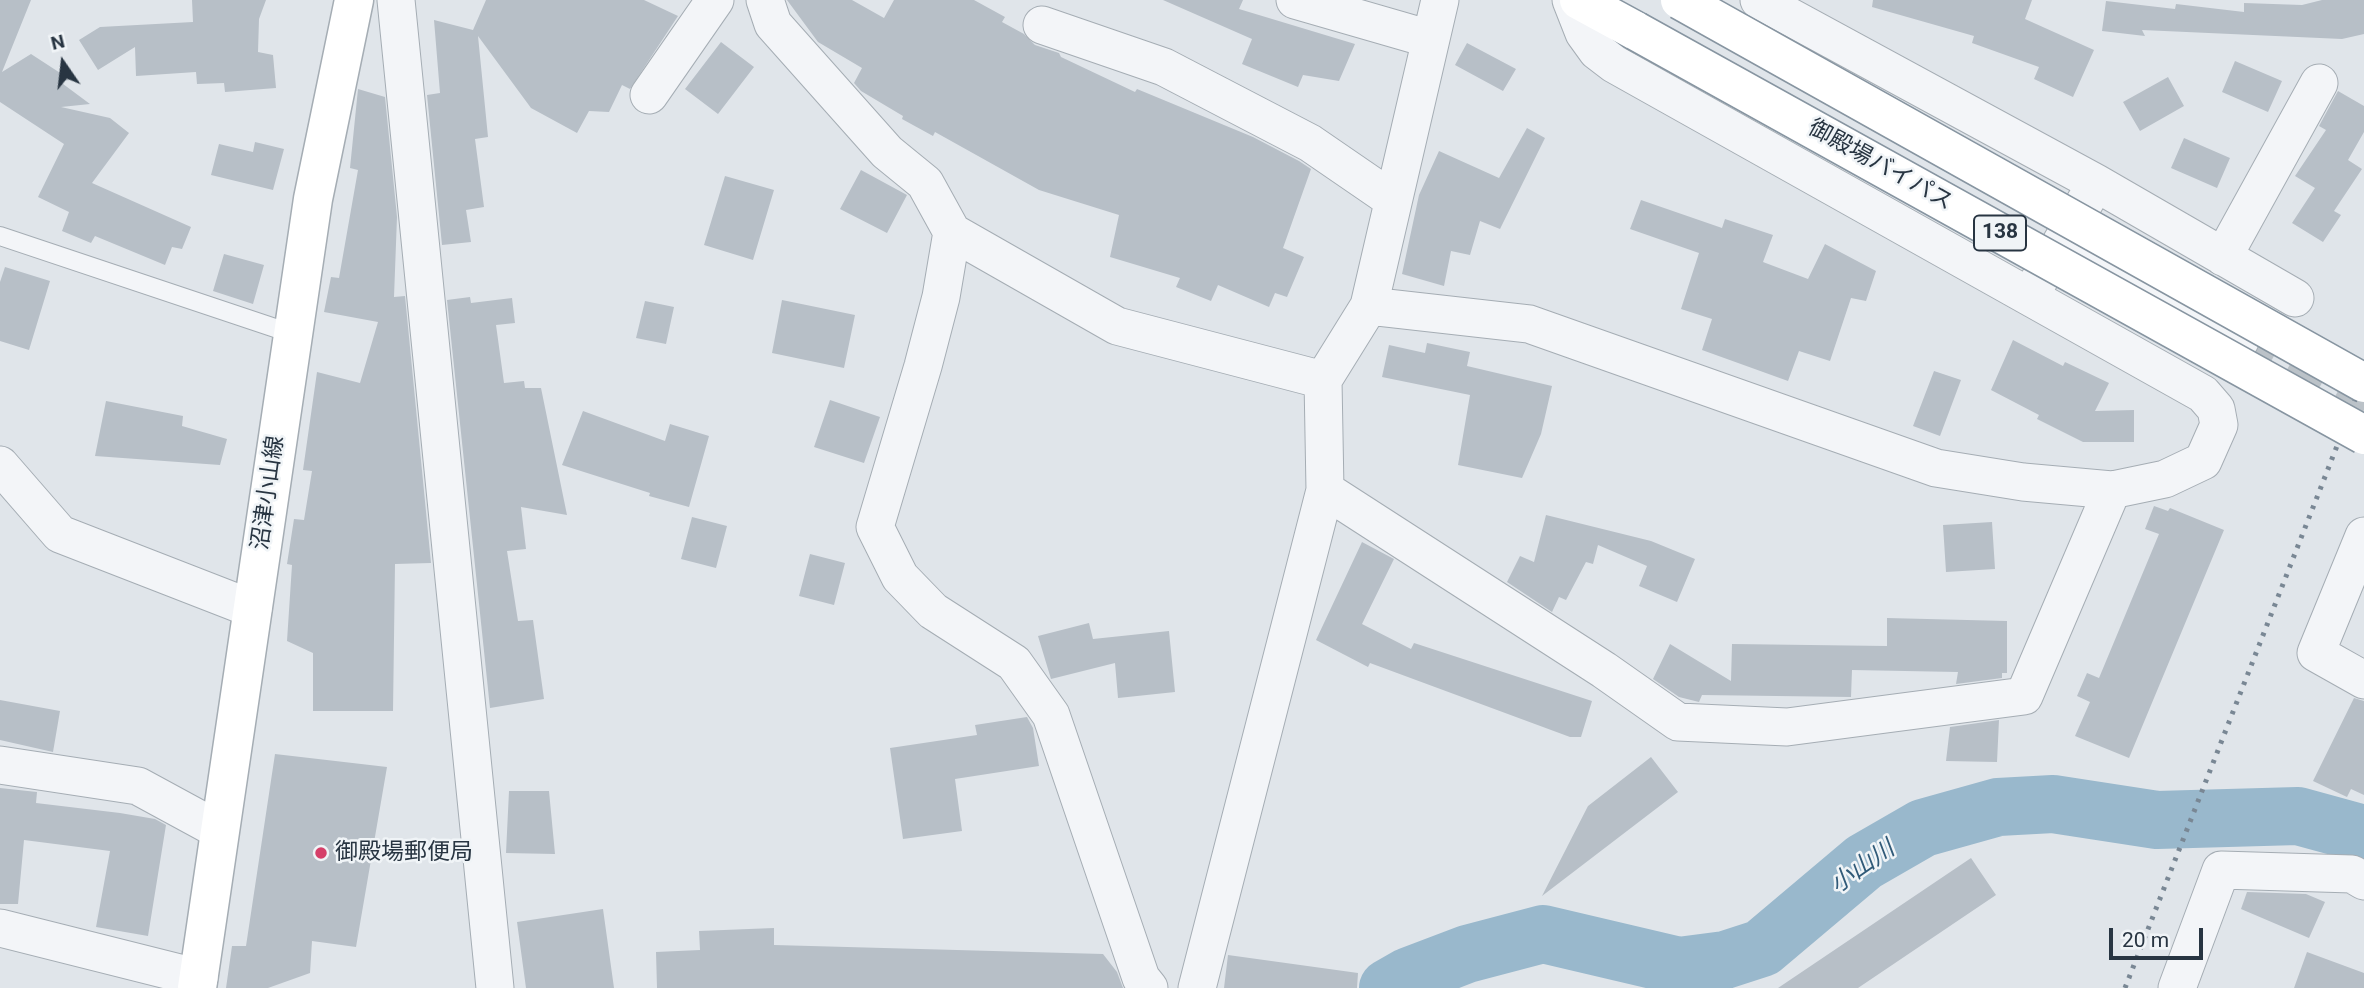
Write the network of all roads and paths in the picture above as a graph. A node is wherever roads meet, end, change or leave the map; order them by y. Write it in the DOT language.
graph roads {
  1 [pos="354,0"];
  2 [pos="396,0"];
  3 [pos="715,0"];
  4 [pos="765,0"];
  5 [pos="1296,0"];
  6 [pos="1440,0"];
  7 [pos="1572,0"];
  8 [pos="1578,0"];
  9 [pos="1681,0"];
  10 [pos="1759,0"];
  11 [pos="1042,25"];
  12 [pos="1430,39"];
  13 [pos="2319,83"];
  14 [pos="649,95"];
  15 [pos="2096,183"];
  16 [pos="1393,200"];
  17 [pos="951,232"];
  18 [pos="0,236"];
  19 [pos="2062,241"];
  20 [pos="2223,257"];
  21 [pos="2029,297"];
  22 [pos="2295,298"];
  23 [pos="1368,306"];
  24 [pos="293,334"];
  25 [pos="2239,341"];
  26 [pos="1323,380"];
  27 [pos="2364,383"];
  28 [pos="2364,435"];
  29 [pos="0,465"];
  30 [pos="1325,490"];
  31 [pos="2112,490"];
  32 [pos="2364,536"];
  33 [pos="253,609"];
  34 [pos="2364,680"];
  35 [pos="0,765"];
  36 [pos="219,830"];
  37 [pos="2364,881"];
  38 [pos="0,928"];
  39 [pos="198,983"];
  40 [pos="495,988"];
  41 [pos="1149,988"];
  42 [pos="1197,988"];
  43 [pos="2177,988"];
  1 -- 24 [label="main road, 沼津小山線"];
  2 -- 40 [label="street"];
  3 -- 14 [label="street"];
  4 -- 17 [label="street"];
  5 -- 12 [label="street"];
  6 -- 12 [label="street"];
  7 -- 21 [label="street"];
  8 -- 28 [label="main road, 御殿場バイパス / 138, bridge"];
  9 -- 27 [label="main road, 御殿場バイパス / 138, bridge"];
  10 -- 15 [label="street"];
  11 -- 16 [label="street"];
  12 -- 16 [label="street"];
  13 -- 20 [label="street"];
  15 -- 19 [label="street"];
  15 -- 20 [label="street"];
  16 -- 23 [label="street"];
  17 -- 26 [label="street"];
  17 -- 41 [label="street"];
  18 -- 24 [label="lane"];
  19 -- 21 [label="street"];
  19 -- 25 [label="street"];
  20 -- 22 [label="street"];
  21 -- 31 [label="street"];
  23 -- 26 [label="street"];
  23 -- 31 [label="street"];
  24 -- 33 [label="main road, 沼津小山線"];
  26 -- 30 [label="street"];
  29 -- 33 [label="street"];
  30 -- 31 [label="street"];
  30 -- 42 [label="street"];
  32 -- 34 [label="street"];
  33 -- 36 [label="main road, 沼津小山線"];
  35 -- 36 [label="street"];
  36 -- 39 [label="main road, 沼津小山線"];
  37 -- 43 [label="street"];
  38 -- 39 [label="street"];
}
